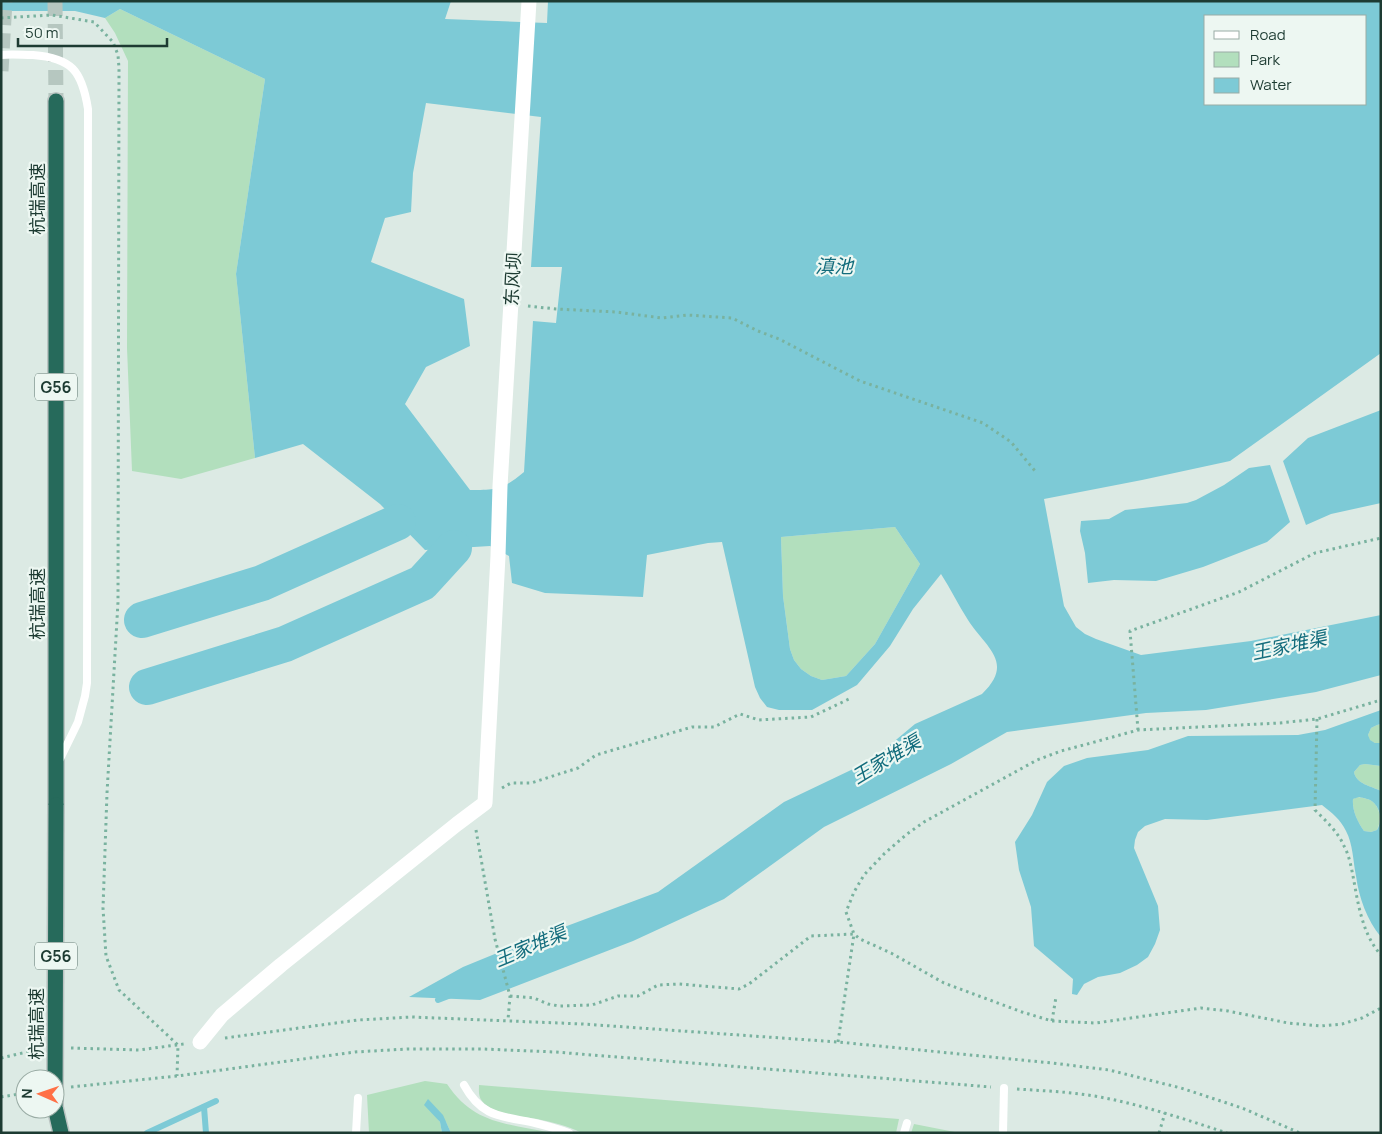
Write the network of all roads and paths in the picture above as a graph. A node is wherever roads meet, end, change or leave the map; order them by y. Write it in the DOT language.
graph roads {
  1 [pos="529,1"];
  2 [pos="1,18"];
  3 [pos="1,55"];
  4 [pos="56,101"];
  5 [pos="511,304"];
  6 [pos="1034,471"];
  7 [pos="1381,538"];
  8 [pos="849,699"];
  9 [pos="1381,700"];
  10 [pos="1317,718"];
  11 [pos="1138,730"];
  12 [pos="56,778"];
  13 [pos="485,796"];
  14 [pos="472,812"];
  15 [pos="854,934"];
  16 [pos="1381,955"];
  17 [pos="510,996"];
  18 [pos="1056,997"];
  19 [pos="1381,1008"];
  20 [pos="508,1020"];
  21 [pos="1052,1021"];
  22 [pos="200,1042"];
  23 [pos="838,1042"];
  24 [pos="178,1045"];
  25 [pos="66,1048"];
  26 [pos="42,1049"];
  27 [pos="1,1058"];
  28 [pos="55,1069"];
  29 [pos="177,1076"];
  30 [pos="464,1085"];
  31 [pos="65,1087"];
  32 [pos="1004,1088"];
  33 [pos="15,1095"];
  34 [pos="1,1097"];
  35 [pos="358,1098"];
  36 [pos="1165,1113"];
  37 [pos="55,1119"];
  38 [pos="58,1119"];
  39 [pos="907,1123"];
  40 [pos="55,1133"];
  41 [pos="61,1133"];
  42 [pos="356,1133"];
  43 [pos="569,1133"];
  44 [pos="904,1133"];
  45 [pos="1003,1133"];
  46 [pos="1159,1133"];
  47 [pos="1227,1133"];
  48 [pos="1300,1133"];
  1 -- 5 [label="street, 东风坝"];
  2 -- 24 [label="path"];
  3 -- 12 [label="lane"];
  4 -- 12 [label="highway, 杭瑞高速 / G56"];
  5 -- 6 [label="path"];
  5 -- 13 [label="street, 东风坝"];
  7 -- 11 [label="path"];
  8 -- 13 [label="path"];
  9 -- 10 [label="path"];
  10 -- 11 [label="path"];
  10 -- 16 [label="path"];
  11 -- 15 [label="path"];
  12 -- 28 [label="highway, 杭瑞高速 / G56, bridge"];
  13 -- 14 [label="street"];
  14 -- 17 [label="path"];
  14 -- 22 [label="street"];
  15 -- 17 [label="path"];
  15 -- 21 [label="path"];
  15 -- 23 [label="path"];
  17 -- 20 [label="path"];
  18 -- 21 [label="path"];
  19 -- 21 [label="path"];
  20 -- 22 [label="path"];
  20 -- 23 [label="path"];
  22 -- 24 [label="path"];
  23 -- 48 [label="path"];
  24 -- 25 [label="path"];
  24 -- 29 [label="path"];
  26 -- 27 [label="path"];
  29 -- 31 [label="path"];
  29 -- 32 [label="path"];
  30 -- 43 [label="lane"];
  32 -- 36 [label="path"];
  32 -- 45 [label="lane"];
  33 -- 34 [label="path"];
  35 -- 42 [label="lane"];
  36 -- 46 [label="path"];
  36 -- 47 [label="path"];
  37 -- 40 [label="highway"];
  38 -- 41 [label="highway"];
  39 -- 44 [label="lane"];
}
